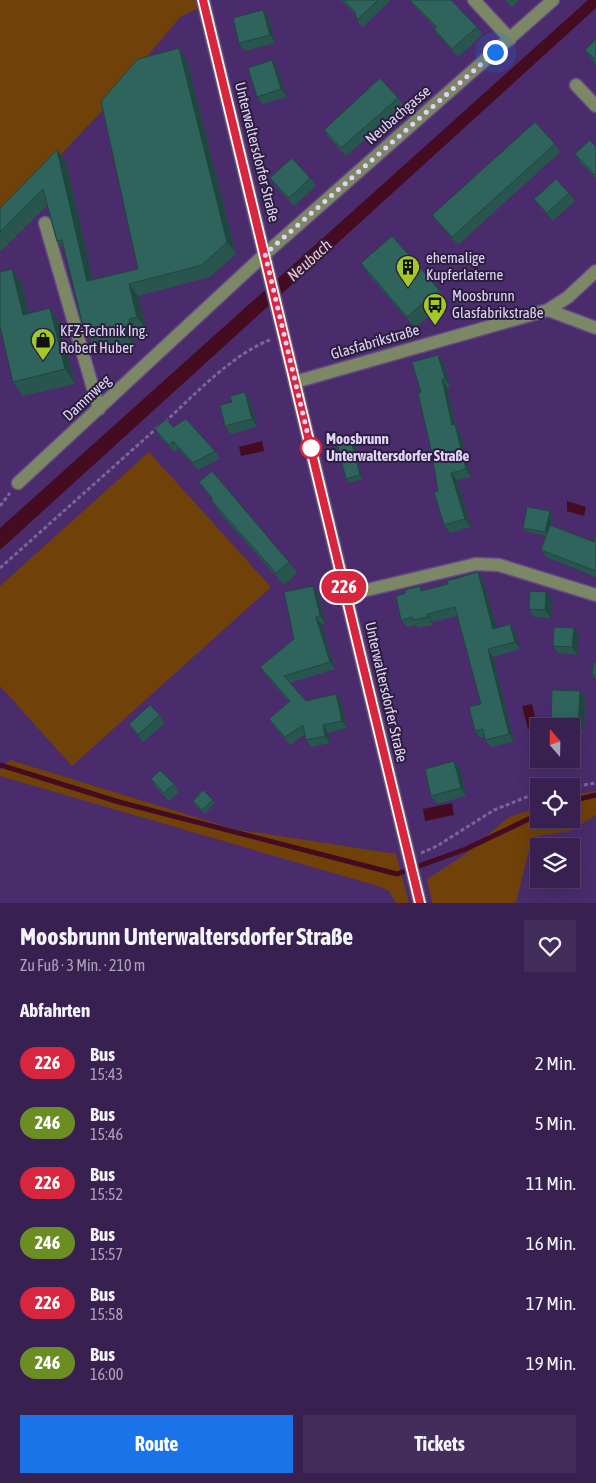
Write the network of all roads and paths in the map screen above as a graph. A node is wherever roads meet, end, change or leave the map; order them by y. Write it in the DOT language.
graph roads {
  1 [pos="203,0"];
  2 [pos="474,0"];
  3 [pos="553,0"];
  4 [pos="510,39"];
  5 [pos="576,85"];
  6 [pos="596,106"];
  7 [pos="45,223"];
  8 [pos="265,254"];
  9 [pos="596,271"];
  10 [pos="548,310"];
  11 [pos="596,328"];
  12 [pos="284,334"];
  13 [pos="295,382"];
  14 [pos="99,409"];
  15 [pos="18,483"];
  16 [pos="0,568"];
  17 [pos="346,595"];
  18 [pos="596,595"];
  19 [pos="596,783"];
  20 [pos="580,785"];
  21 [pos="530,796"];
  22 [pos="409,861"];
  23 [pos="420,903"];
  1 -- 8 [label="main road, Unterwaltersdorfer Straße"];
  2 -- 4 [label="street"];
  3 -- 4 [label="street, Neubachgasse"];
  4 -- 8 [label="street, Neubachgasse"];
  5 -- 6 [label="street"];
  7 -- 14 [label="street"];
  8 -- 12 [label="main road, Unterwaltersdorfer Straße"];
  8 -- 14 [label="street, Dammweg"];
  9 -- 10 [label="street, Glasfabrikstraße"];
  10 -- 11 [label="street"];
  10 -- 13 [label="street, Glasfabrikstraße"];
  12 -- 13 [label="main road, Unterwaltersdorfer Straße"];
  12 -- 16 [label="path"];
  13 -- 17 [label="main road, Unterwaltersdorfer Straße"];
  14 -- 15 [label="street, Dammweg"];
  17 -- 18 [label="street"];
  17 -- 22 [label="main road, Unterwaltersdorfer Straße"];
  19 -- 20 [label="path"];
  21 -- 22 [label="path"];
  22 -- 23 [label="main road, Unterwaltersdorfer Straße"];
}
